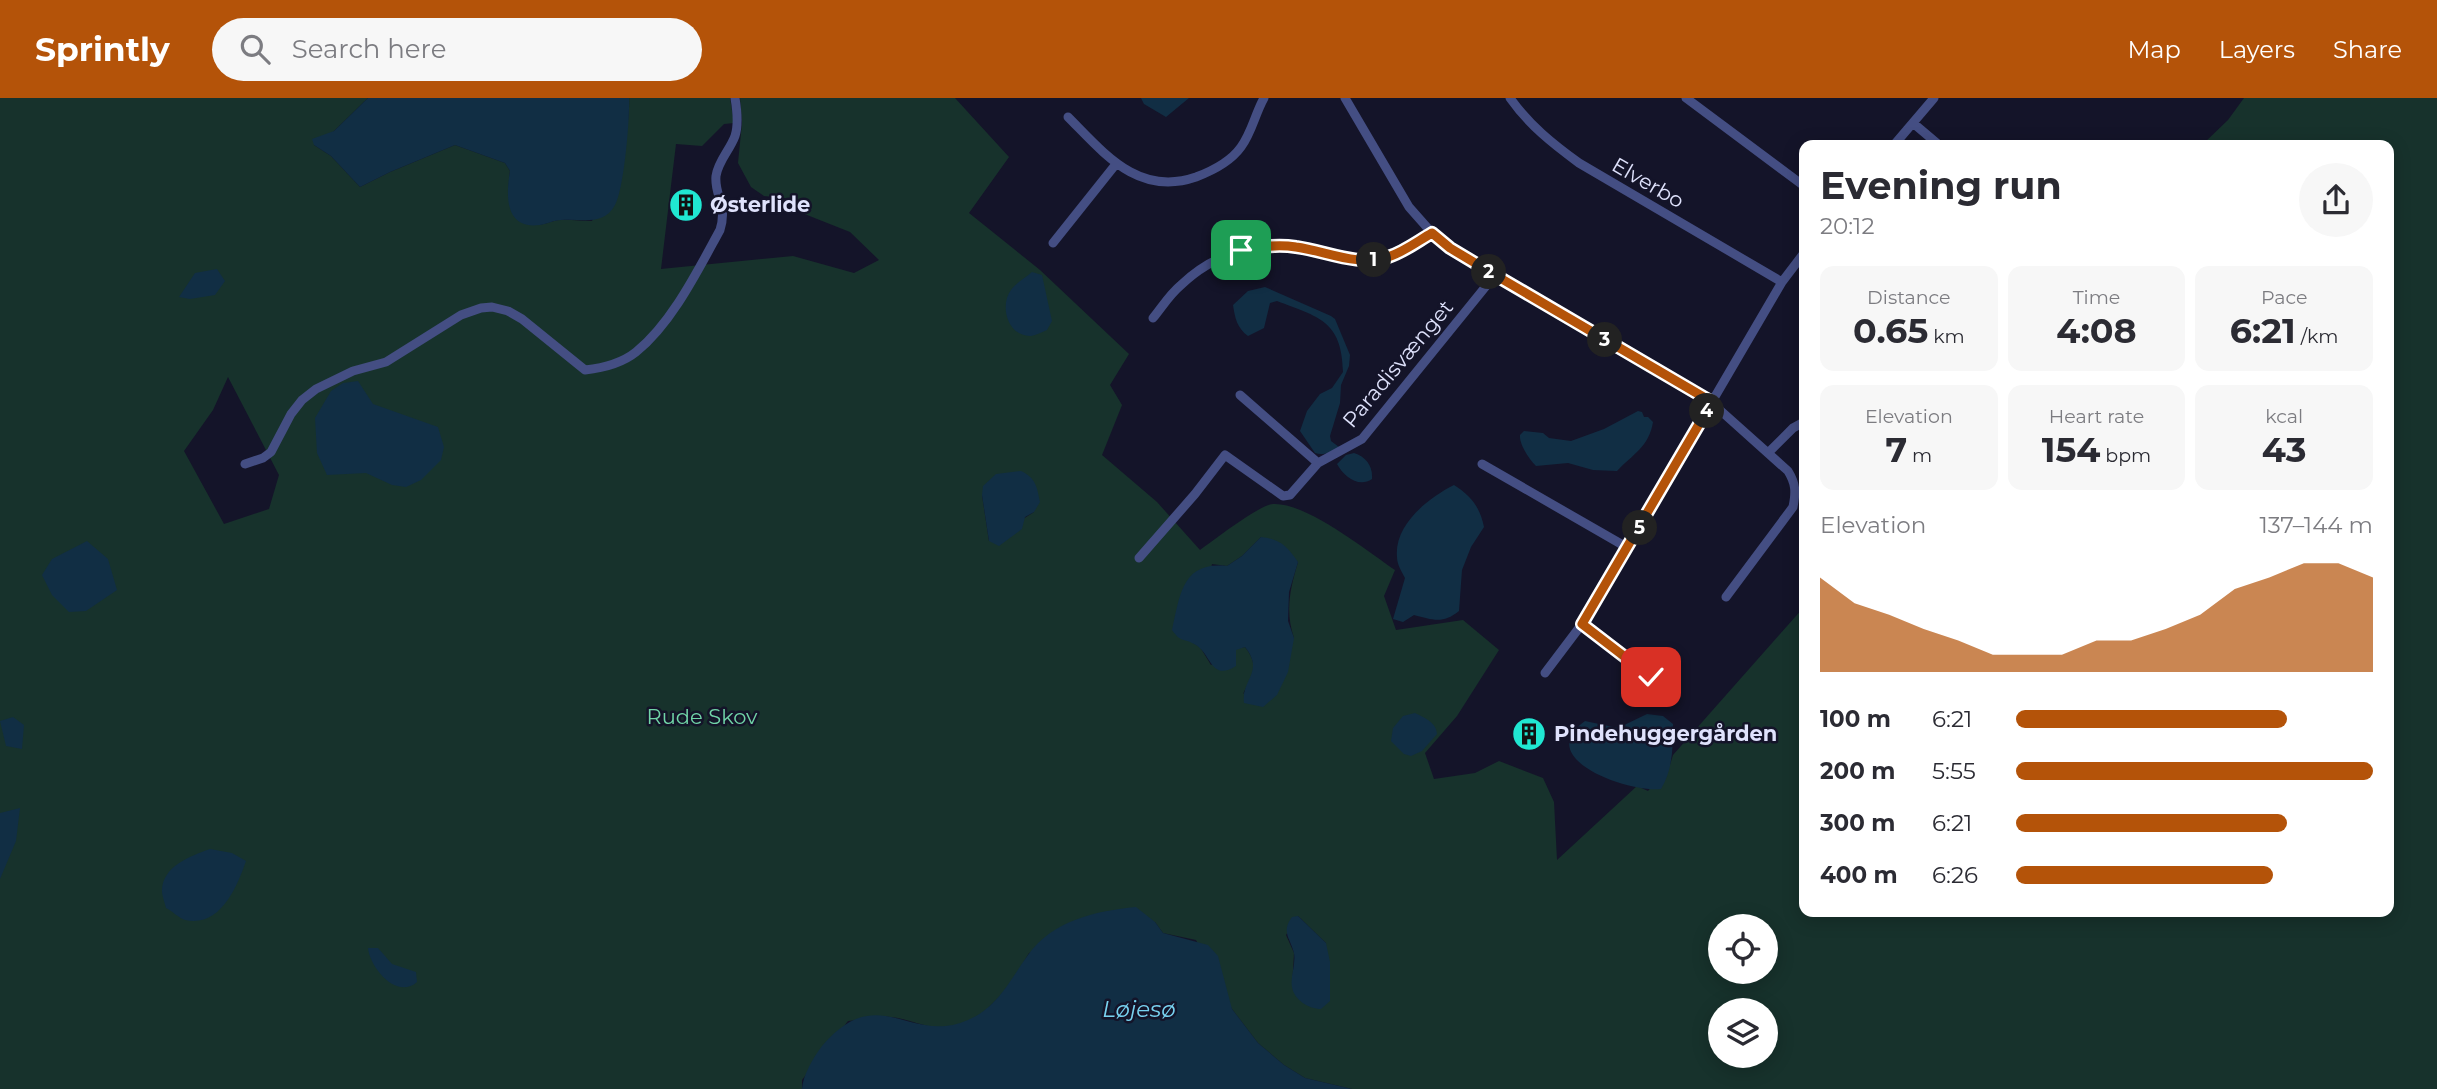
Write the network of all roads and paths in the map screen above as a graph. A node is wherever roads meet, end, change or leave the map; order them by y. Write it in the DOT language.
graph roads {
  1 [pos="736,98"];
  2 [pos="1264,98"];
  3 [pos="1345,98"];
  4 [pos="1510,98"];
  5 [pos="1686,98"];
  6 [pos="1934,98"];
  7 [pos="1068,117"];
  8 [pos="1913,123"];
  9 [pos="1898,140"];
  10 [pos="1933,140"];
  11 [pos="1116,164"];
  12 [pos="1799,182"];
  13 [pos="1432,233"];
  14 [pos="1053,243"];
  15 [pos="1799,260"];
  16 [pos="1495,275"];
  17 [pos="1782,282"];
  18 [pos="1153,318"];
  19 [pos="1240,395"];
  20 [pos="1712,402"];
  21 [pos="1799,425"];
  22 [pos="1768,453"];
  23 [pos="1318,463"];
  24 [pos="245,464"];
  25 [pos="1482,464"];
  26 [pos="1628,548"];
  27 [pos="1139,558"];
  28 [pos="1726,597"];
  29 [pos="1582,624"];
  30 [pos="1545,673"];
  31 [pos="1651,677"];
  1 -- 24 [label="street"];
  2 -- 11 [label="street"];
  3 -- 13 [label="street"];
  4 -- 17 [label="street, Elverbo"];
  5 -- 12 [label="street"];
  6 -- 8 [label="street"];
  7 -- 11 [label="street"];
  8 -- 9 [label="street"];
  8 -- 10 [label="street"];
  11 -- 14 [label="street"];
  13 -- 16 [label="street"];
  13 -- 18 [label="street"];
  15 -- 17 [label="street"];
  16 -- 20 [label="street"];
  16 -- 23 [label="street, Paradisvænget"];
  17 -- 20 [label="street"];
  19 -- 23 [label="street"];
  20 -- 22 [label="street"];
  20 -- 26 [label="street"];
  21 -- 22 [label="street"];
  22 -- 28 [label="street"];
  23 -- 27 [label="street, Paradisvænget"];
  25 -- 26 [label="street"];
  26 -- 29 [label="street"];
  29 -- 30 [label="street"];
  29 -- 31 [label="street"];
}
